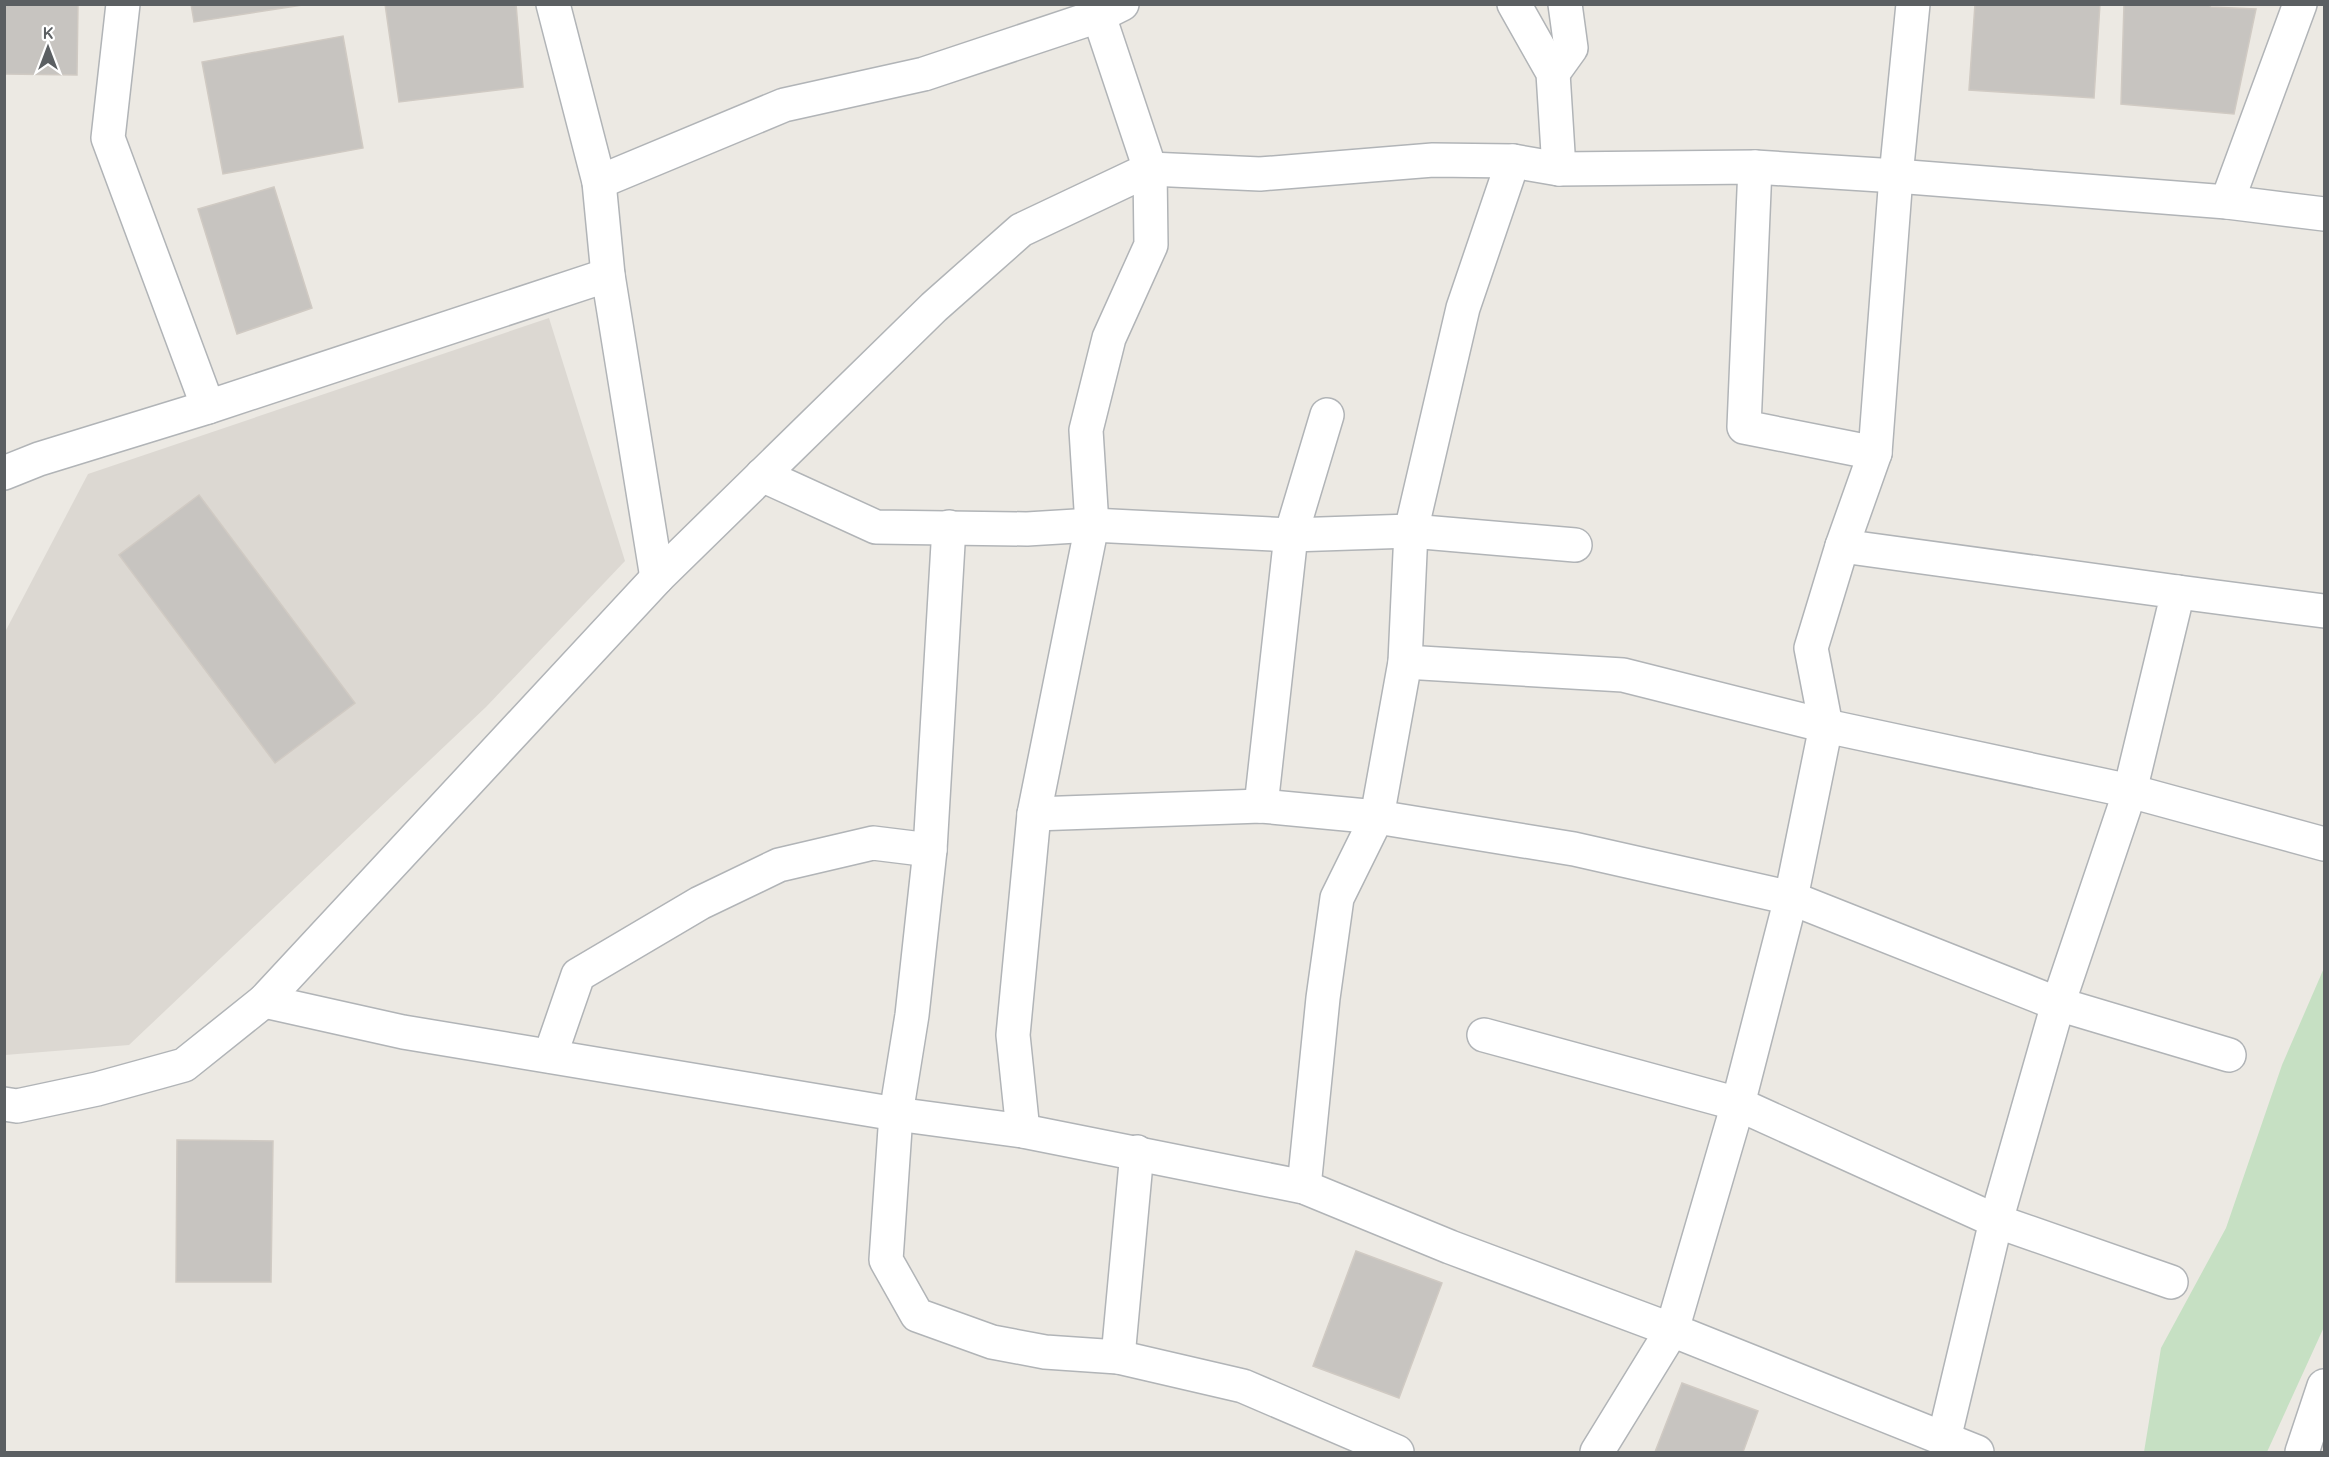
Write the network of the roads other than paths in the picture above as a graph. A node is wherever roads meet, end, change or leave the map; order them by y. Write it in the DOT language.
graph roads {
  1 [pos="123,4"];
  2 [pos="553,4"];
  3 [pos="1514,4"];
  4 [pos="1564,4"];
  5 [pos="1913,4"];
  6 [pos="2300,4"];
  7 [pos="1105,8"];
  8 [pos="1553,73"];
  9 [pos="1513,161"];
  10 [pos="1755,167"];
  11 [pos="1150,169"];
  12 [pos="1558,169"];
  13 [pos="1896,176"];
  14 [pos="599,182"];
  15 [pos="2227,202"];
  16 [pos="2325,214"];
  17 [pos="608,275"];
  18 [pos="208,407"];
  19 [pos="1327,415"];
  20 [pos="1875,453"];
  21 [pos="4,473"];
  22 [pos="762,475"];
  23 [pos="1092,525"];
  24 [pos="949,527"];
  25 [pos="1411,531"];
  26 [pos="1291,535"];
  27 [pos="1575,545"];
  28 [pos="1842,546"];
  29 [pos="657,578"];
  30 [pos="2178,592"];
  31 [pos="2325,611"];
  32 [pos="1405,662"];
  33 [pos="1826,726"];
  34 [pos="2130,791"];
  35 [pos="1261,806"];
  36 [pos="1034,814"];
  37 [pos="1377,817"];
  38 [pos="2325,844"];
  39 [pos="930,850"];
  40 [pos="1791,898"];
  41 [pos="264,1001"];
  42 [pos="2058,1004"];
  43 [pos="1484,1035"];
  44 [pos="2229,1055"];
  45 [pos="550,1056"];
  46 [pos="4,1104"];
  47 [pos="1738,1104"];
  48 [pos="896,1114"];
  49 [pos="1023,1131"];
  50 [pos="1137,1152"];
  51 [pos="1304,1187"];
  52 [pos="1996,1221"];
  53 [pos="2171,1282"];
  54 [pos="1672,1330"];
  55 [pos="1118,1357"];
  56 [pos="2325,1386"];
  57 [pos="1944,1439"];
  58 [pos="1397,1452"];
  59 [pos="1597,1452"];
  60 [pos="1977,1452"];
  61 [pos="2302,1452"];
  1 -- 18 [label="street"];
  2 -- 14 [label="street"];
  3 -- 8 [label="street"];
  4 -- 8 [label="street"];
  5 -- 13 [label="street"];
  6 -- 15 [label="street"];
  7 -- 11 [label="street"];
  7 -- 14 [label="street"];
  8 -- 12 [label="street"];
  9 -- 11 [label="street"];
  9 -- 12 [label="street"];
  9 -- 25 [label="street"];
  10 -- 12 [label="street"];
  10 -- 13 [label="street"];
  10 -- 20 [label="street"];
  11 -- 22 [label="street"];
  11 -- 23 [label="street"];
  13 -- 15 [label="street"];
  13 -- 20 [label="street"];
  14 -- 17 [label="street"];
  15 -- 16 [label="street"];
  17 -- 18 [label="street"];
  17 -- 29 [label="street"];
  18 -- 21 [label="street"];
  19 -- 26 [label="street"];
  20 -- 28 [label="street"];
  22 -- 24 [label="street"];
  22 -- 29 [label="street"];
  23 -- 24 [label="street"];
  23 -- 26 [label="street"];
  23 -- 36 [label="street"];
  24 -- 39 [label="street"];
  25 -- 26 [label="street"];
  25 -- 27 [label="street"];
  25 -- 32 [label="street"];
  26 -- 35 [label="street"];
  28 -- 30 [label="street"];
  28 -- 33 [label="street"];
  29 -- 41 [label="street"];
  30 -- 31 [label="street"];
  30 -- 34 [label="street"];
  32 -- 33 [label="street"];
  32 -- 37 [label="street"];
  33 -- 34 [label="street"];
  33 -- 40 [label="street"];
  34 -- 38 [label="street"];
  34 -- 42 [label="street"];
  35 -- 36 [label="street"];
  35 -- 37 [label="street"];
  36 -- 49 [label="street"];
  37 -- 40 [label="street"];
  37 -- 51 [label="street"];
  39 -- 45 [label="street"];
  39 -- 48 [label="street"];
  40 -- 42 [label="street"];
  40 -- 47 [label="street"];
  41 -- 45 [label="street"];
  41 -- 46 [label="street"];
  42 -- 44 [label="street"];
  42 -- 52 [label="street"];
  43 -- 47 [label="street"];
  45 -- 48 [label="street"];
  47 -- 52 [label="street"];
  47 -- 54 [label="street"];
  48 -- 49 [label="street"];
  48 -- 55 [label="street"];
  49 -- 50 [label="street"];
  50 -- 51 [label="street"];
  50 -- 55 [label="street"];
  51 -- 54 [label="street"];
  52 -- 53 [label="street"];
  52 -- 57 [label="street"];
  54 -- 57 [label="street"];
  54 -- 59 [label="street"];
  55 -- 58 [label="street"];
  56 -- 61 [label="street"];
  57 -- 60 [label="street"];
}
